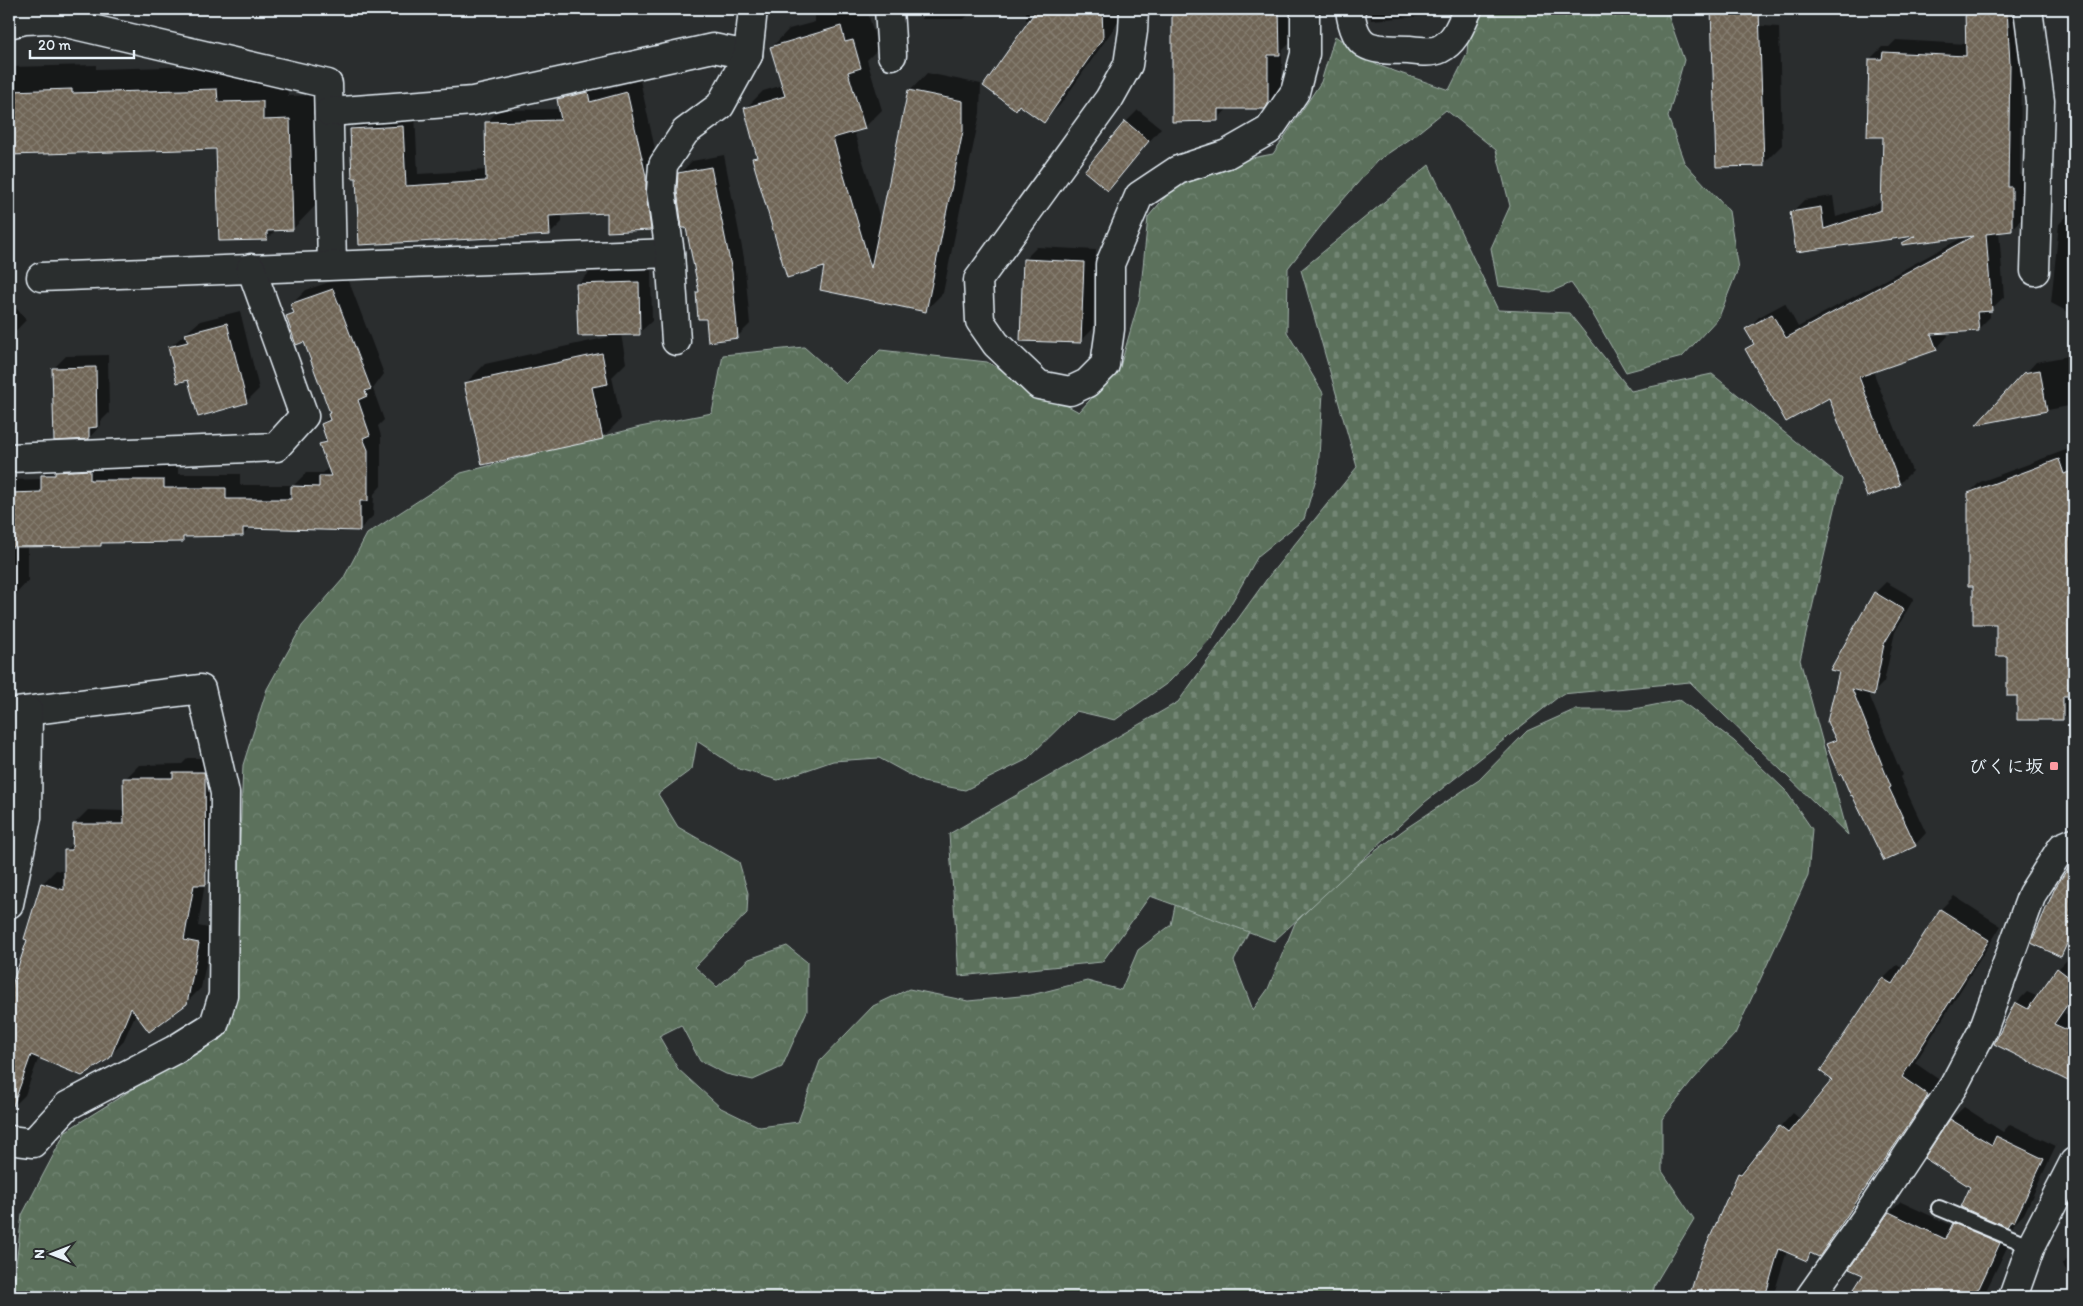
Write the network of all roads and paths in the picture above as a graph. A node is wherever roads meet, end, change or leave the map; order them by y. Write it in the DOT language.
graph roads {
  1 [pos="753,9"];
  2 [pos="889,9"];
  3 [pos="1134,9"];
  4 [pos="1306,9"];
  5 [pos="1350,9"];
  6 [pos="1468,9"];
  7 [pos="2028,9"];
  8 [pos="9,24"];
  9 [pos="748,55"];
  10 [pos="892,55"];
  11 [pos="329,112"];
  12 [pos="670,252"];
  13 [pos="332,265"];
  14 [pos="251,268"];
  15 [pos="2035,271"];
  16 [pos="41,277"];
  17 [pos="676,341"];
  18 [pos="9,458"];
  19 [pos="18,712"];
  20 [pos="2074,842"];
  21 [pos="9,904"];
  22 [pos="9,1140"];
  23 [pos="2074,1162"];
  24 [pos="1940,1208"];
  25 [pos="2031,1246"];
  26 [pos="1810,1297"];
  27 [pos="2013,1297"];
  1 -- 9 [label="street"];
  2 -- 10 [label="street"];
  3 -- 4 [label="street"];
  5 -- 6 [label="street"];
  7 -- 15 [label="street"];
  8 -- 11 [label="street"];
  9 -- 11 [label="street"];
  9 -- 12 [label="street"];
  11 -- 13 [label="street"];
  12 -- 13 [label="street"];
  12 -- 17 [label="street"];
  13 -- 14 [label="street"];
  14 -- 16 [label="street"];
  14 -- 18 [label="street"];
  19 -- 21 [label="street"];
  19 -- 22 [label="street"];
  20 -- 26 [label="street"];
  23 -- 25 [label="street"];
  24 -- 25 [label="lane"];
  25 -- 27 [label="street"];
}
